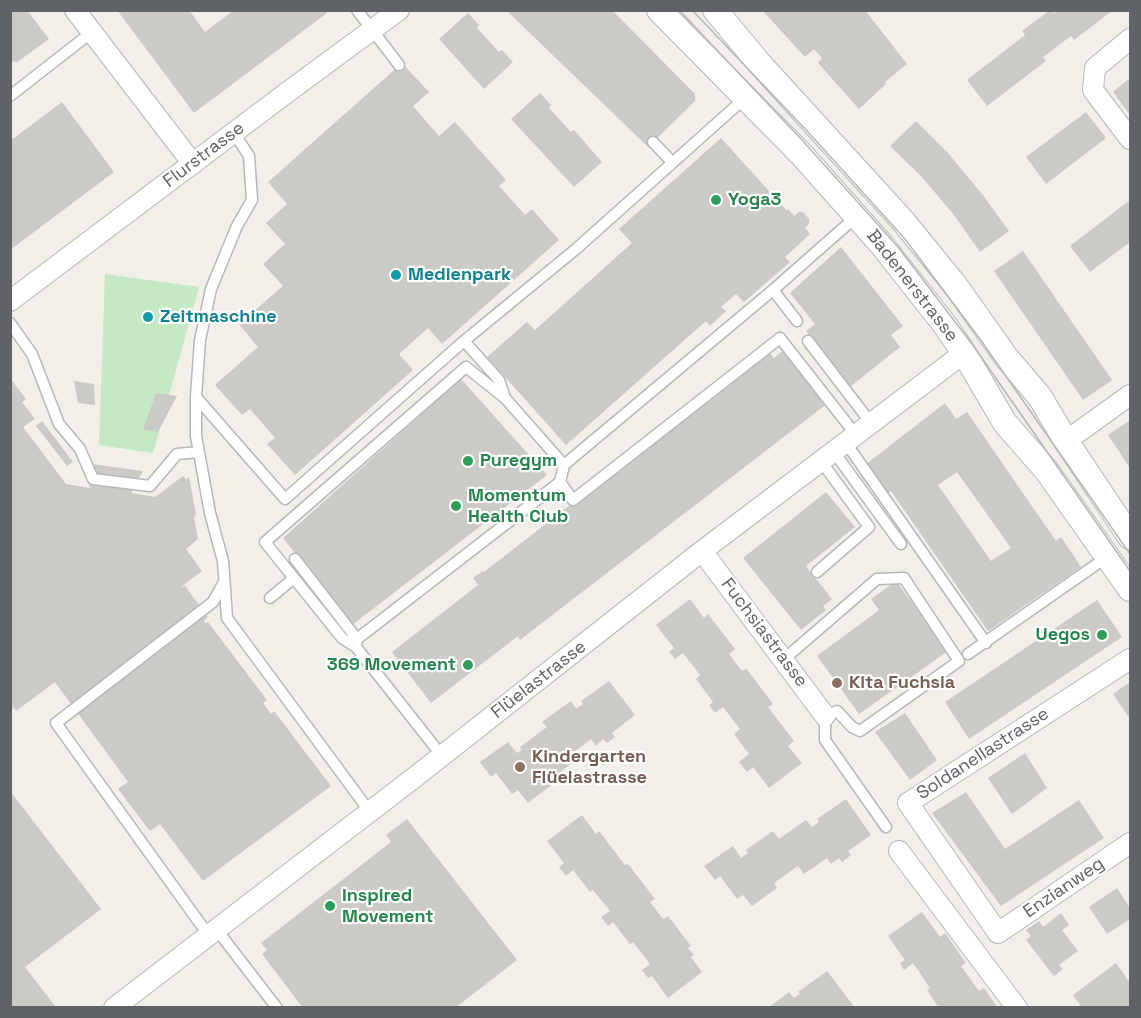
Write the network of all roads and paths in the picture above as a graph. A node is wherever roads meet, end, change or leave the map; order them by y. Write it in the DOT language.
graph roads {
  1 [pos="75,10"];
  2 [pos="357,10"];
  3 [pos="399,10"];
  4 [pos="659,10"];
  5 [pos="715,10"];
  6 [pos="372,30"];
  7 [pos="92,32"];
  8 [pos="1131,39"];
  9 [pos="399,65"];
  10 [pos="10,96"];
  11 [pos="745,98"];
  12 [pos="234,133"];
  13 [pos="1131,139"];
  14 [pos="653,142"];
  15 [pos="672,162"];
  16 [pos="193,164"];
  17 [pos="857,216"];
  18 [pos="773,290"];
  19 [pos="10,301"];
  20 [pos="797,321"];
  21 [pos="10,323"];
  22 [pos="808,340"];
  23 [pos="464,341"];
  24 [pos="964,353"];
  25 [pos="1131,395"];
  26 [pos="196,397"];
  27 [pos="505,398"];
  28 [pos="1066,441"];
  29 [pos="845,443"];
  30 [pos="199,453"];
  31 [pos="564,465"];
  32 [pos="560,482"];
  33 [pos="1131,537"];
  34 [pos="901,543"];
  35 [pos="702,551"];
  36 [pos="1108,556"];
  37 [pos="295,559"];
  38 [pos="817,572"];
  39 [pos="294,578"];
  40 [pos="225,582"];
  41 [pos="1131,589"];
  42 [pos="270,598"];
  43 [pos="357,643"];
  44 [pos="986,643"];
  45 [pos="968,654"];
  46 [pos="1131,659"];
  47 [pos="783,660"];
  48 [pos="825,716"];
  49 [pos="442,756"];
  50 [pos="370,812"];
  51 [pos="886,827"];
  52 [pos="1131,843"];
  53 [pos="899,852"];
  54 [pos="213,933"];
  55 [pos="999,933"];
  56 [pos="114,1008"];
  57 [pos="277,1008"];
  58 [pos="1017,1008"];
  1 -- 7 [label="street"];
  2 -- 6 [label="lane"];
  3 -- 6 [label="street, Flurstrasse"];
  4 -- 11 [label="street, Badenerstrasse"];
  5 -- 28 [label="street, Badenerstrasse"];
  6 -- 9 [label="lane"];
  6 -- 12 [label="street, Flurstrasse"];
  7 -- 10 [label="lane"];
  7 -- 16 [label="street"];
  8 -- 13 [label="street"];
  11 -- 15 [label="lane"];
  11 -- 17 [label="street, Badenerstrasse"];
  12 -- 16 [label="street, Flurstrasse"];
  12 -- 26 [label="lane"];
  14 -- 15 [label="lane"];
  15 -- 23 [label="lane"];
  16 -- 19 [label="street, Flurstrasse"];
  17 -- 18 [label="lane"];
  17 -- 24 [label="street, Badenerstrasse"];
  18 -- 20 [label="lane"];
  18 -- 31 [label="lane"];
  21 -- 30 [label="lane"];
  22 -- 29 [label="lane"];
  23 -- 26 [label="lane"];
  23 -- 27 [label="lane"];
  24 -- 29 [label="street, Flüelastrasse"];
  24 -- 36 [label="street, Badenerstrasse"];
  25 -- 28 [label="street"];
  26 -- 30 [label="lane"];
  27 -- 31 [label="lane"];
  27 -- 39 [label="lane"];
  28 -- 33 [label="street, Badenerstrasse"];
  29 -- 32 [label="lane"];
  29 -- 34 [label="lane"];
  29 -- 35 [label="street, Flüelastrasse"];
  29 -- 38 [label="lane"];
  29 -- 44 [label="lane"];
  30 -- 40 [label="lane"];
  31 -- 32 [label="lane"];
  32 -- 43 [label="lane"];
  35 -- 47 [label="street, Fuchsiastrasse"];
  35 -- 49 [label="street, Flüelastrasse"];
  36 -- 41 [label="street, Badenerstrasse"];
  36 -- 44 [label="lane"];
  37 -- 43 [label="lane"];
  39 -- 42 [label="lane"];
  39 -- 43 [label="lane"];
  40 -- 50 [label="lane"];
  40 -- 54 [label="lane"];
  43 -- 49 [label="lane"];
  44 -- 45 [label="lane"];
  46 -- 55 [label="street, Soldanellastrasse"];
  47 -- 48 [label="street, Fuchsiastrasse"];
  47 -- 48 [label="lane"];
  48 -- 51 [label="lane"];
  49 -- 50 [label="street, Flüelastrasse"];
  50 -- 54 [label="street, Flüelastrasse"];
  52 -- 55 [label="street, Enzianweg"];
  53 -- 58 [label="street"];
  54 -- 56 [label="street, Flüelastrasse"];
  54 -- 57 [label="lane"];
}
